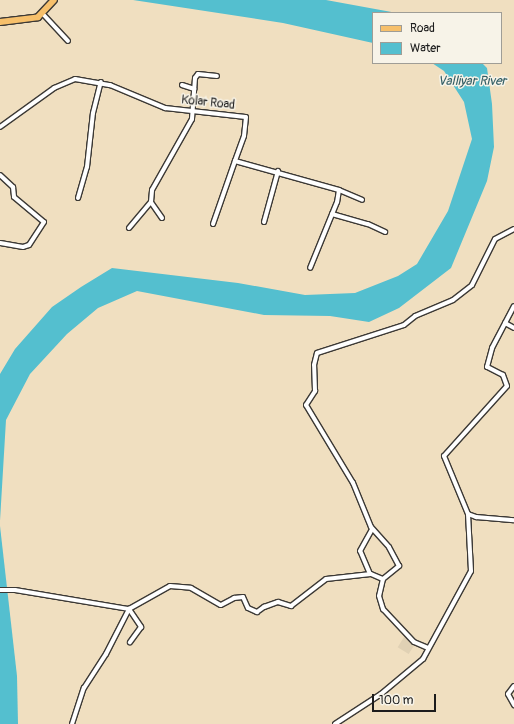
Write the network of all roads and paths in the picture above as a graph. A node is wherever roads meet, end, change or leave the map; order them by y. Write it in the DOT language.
graph roads {
  1 [pos="54,0"];
  2 [pos="42,14"];
  3 [pos="0,22"];
  4 [pos="68,41"];
  5 [pos="217,76"];
  6 [pos="100,82"];
  7 [pos="182,85"];
  8 [pos="194,89"];
  9 [pos="192,110"];
  10 [pos="0,127"];
  11 [pos="235,161"];
  12 [pos="278,171"];
  13 [pos="0,175"];
  14 [pos="339,190"];
  15 [pos="78,198"];
  16 [pos="362,200"];
  17 [pos="152,202"];
  18 [pos="332,214"];
  19 [pos="162,218"];
  20 [pos="264,222"];
  21 [pos="212,224"];
  22 [pos="129,228"];
  23 [pos="514,229"];
  24 [pos="385,232"];
  25 [pos="0,242"];
  26 [pos="310,268"];
  27 [pos="514,306"];
  28 [pos="505,323"];
  29 [pos="514,328"];
  30 [pos="468,514"];
  31 [pos="514,520"];
  32 [pos="372,529"];
  33 [pos="370,574"];
  34 [pos="383,579"];
  35 [pos="0,590"];
  36 [pos="129,609"];
  37 [pos="130,642"];
  38 [pos="428,648"];
  39 [pos="514,686"];
  40 [pos="514,705"];
  41 [pos="72,724"];
  42 [pos="335,724"];
  1 -- 2 [label="main road"];
  2 -- 3 [label="main road"];
  2 -- 4 [label="street"];
  5 -- 8 [label="street"];
  6 -- 9 [label="street, Kolar Road"];
  6 -- 10 [label="street, Kolar Road"];
  6 -- 15 [label="street"];
  7 -- 8 [label="street"];
  8 -- 9 [label="street"];
  9 -- 11 [label="street, Kolar Road"];
  9 -- 17 [label="street"];
  11 -- 12 [label="street"];
  11 -- 21 [label="street"];
  12 -- 14 [label="street"];
  12 -- 20 [label="street"];
  13 -- 25 [label="street"];
  14 -- 16 [label="street"];
  14 -- 18 [label="street"];
  17 -- 19 [label="street"];
  17 -- 22 [label="street"];
  18 -- 24 [label="street"];
  18 -- 26 [label="street"];
  23 -- 32 [label="street"];
  27 -- 28 [label="street"];
  28 -- 29 [label="street"];
  28 -- 30 [label="street"];
  30 -- 31 [label="street"];
  30 -- 38 [label="street"];
  32 -- 33 [label="street"];
  32 -- 34 [label="street"];
  33 -- 34 [label="street"];
  33 -- 36 [label="street"];
  34 -- 38 [label="street"];
  35 -- 36 [label="street"];
  36 -- 37 [label="street"];
  36 -- 41 [label="street"];
  38 -- 42 [label="street"];
  39 -- 40 [label="street"];
}
